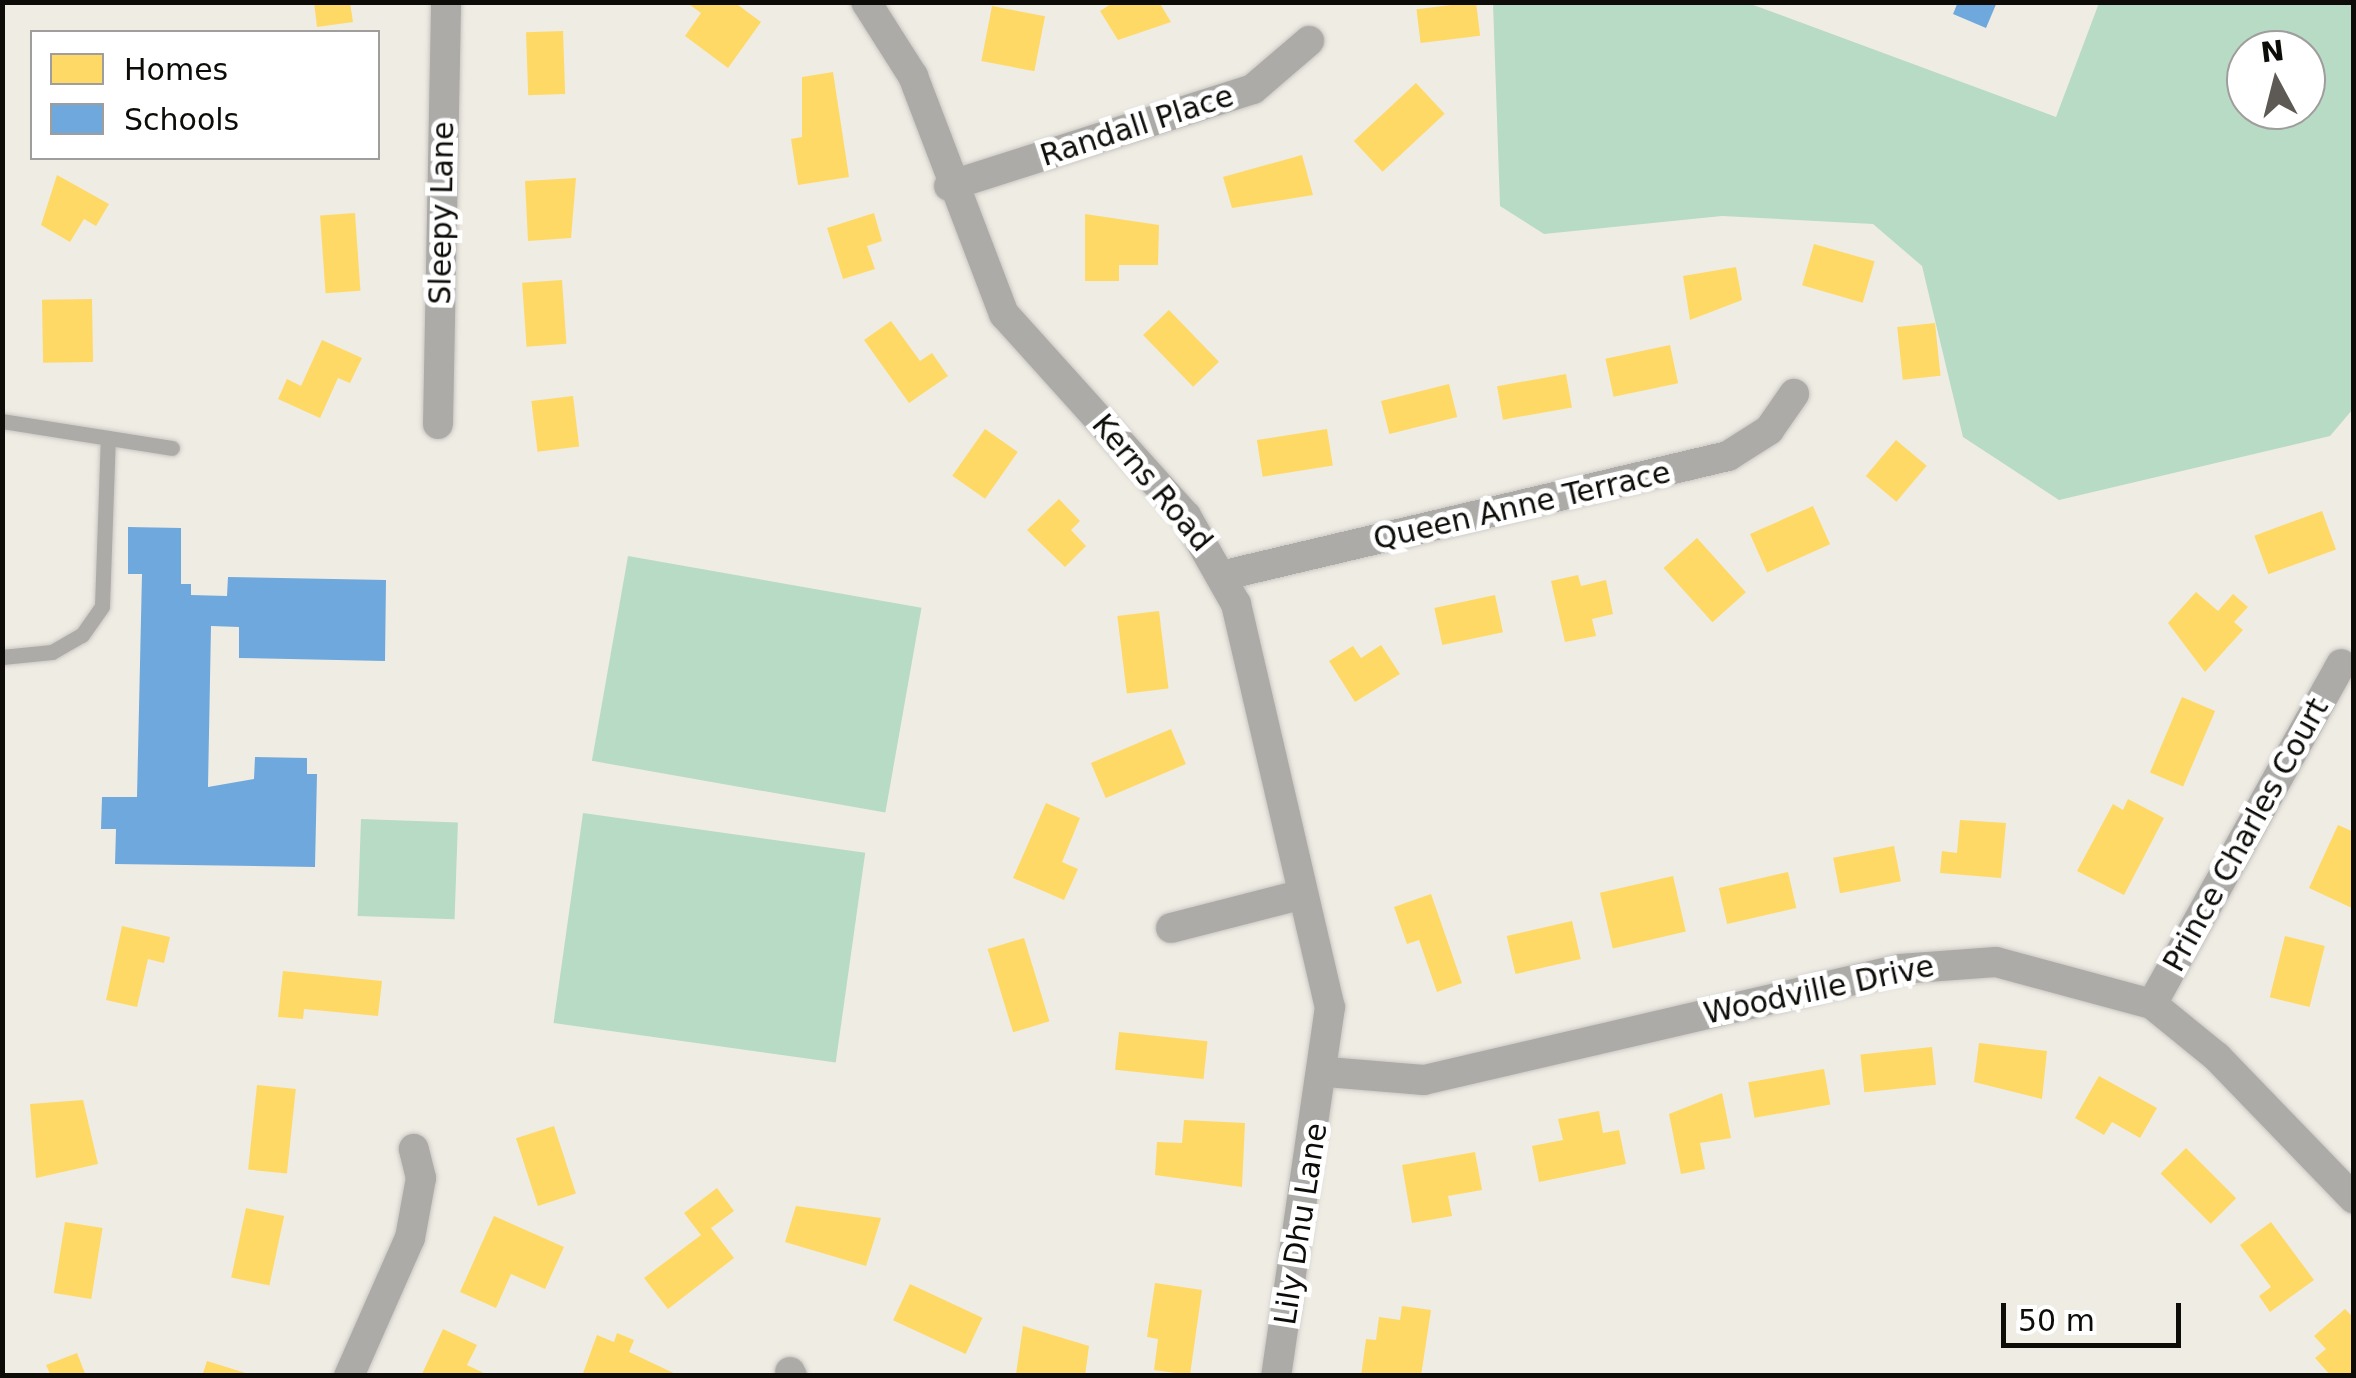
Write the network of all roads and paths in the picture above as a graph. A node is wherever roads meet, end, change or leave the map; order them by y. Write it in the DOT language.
graph roads {
  1 [pos="446,2"];
  2 [pos="866,2"];
  3 [pos="1309,41"];
  4 [pos="949,186"];
  5 [pos="1794,394"];
  6 [pos="2,421"];
  7 [pos="438,424"];
  8 [pos="108,438"];
  9 [pos="172,448"];
  10 [pos="1225,575"];
  11 [pos="2,657"];
  12 [pos="2341,664"];
  13 [pos="1303,894"];
  14 [pos="1172,928"];
  15 [pos="2152,1004"];
  16 [pos="1327,1072"];
  17 [pos="414,1149"];
  18 [pos="2354,1198"];
  19 [pos="348,1376"];
  20 [pos="1276,1376"];
  1 -- 7 [label="street, Sleepy Lane"];
  2 -- 4 [label="street, Kerns Road"];
  3 -- 4 [label="street, Randall Place"];
  4 -- 10 [label="street, Kerns Road"];
  5 -- 10 [label="street, Queen Anne Terrace"];
  6 -- 8 [label="lane"];
  8 -- 9 [label="lane"];
  8 -- 11 [label="lane"];
  10 -- 13 [label="street, Kerns Road"];
  12 -- 15 [label="street, Prince Charles Court"];
  13 -- 14 [label="street"];
  13 -- 16 [label="street, Kerns Road"];
  15 -- 16 [label="street, Woodville Drive"];
  15 -- 18 [label="street, Woodville Drive"];
  16 -- 20 [label="street, Lily Dhu Lane"];
  17 -- 19 [label="street"];
}
